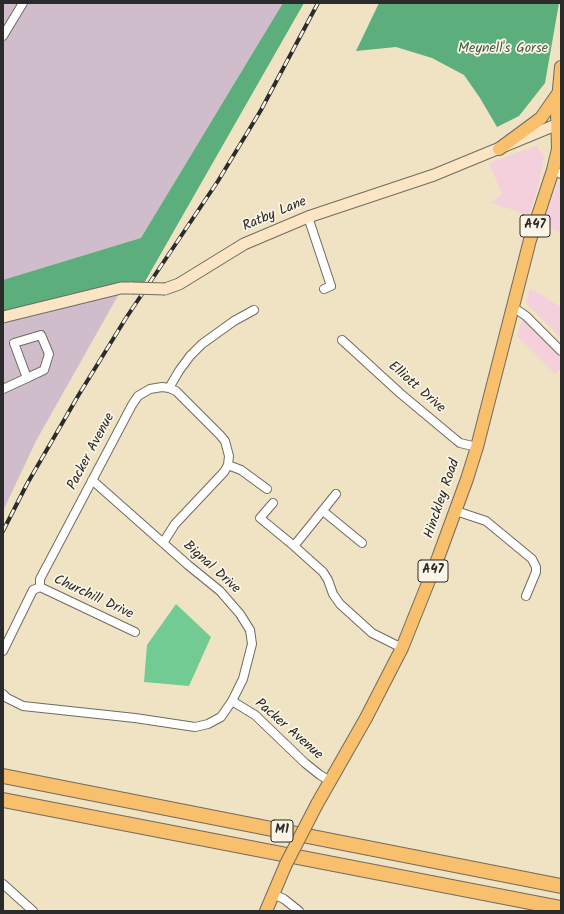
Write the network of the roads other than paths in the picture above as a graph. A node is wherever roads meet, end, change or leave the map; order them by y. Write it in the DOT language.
graph roads {
  1 [pos="24,3"];
  2 [pos="3,36"];
  3 [pos="561,75"];
  4 [pos="558,92"];
  5 [pos="558,124"];
  6 [pos="499,149"];
  7 [pos="557,172"];
  8 [pos="308,217"];
  9 [pos="324,289"];
  10 [pos="513,307"];
  11 [pos="254,310"];
  12 [pos="3,318"];
  13 [pos="342,340"];
  14 [pos="561,351"];
  15 [pos="27,378"];
  16 [pos="169,388"];
  17 [pos="3,389"];
  18 [pos="477,447"];
  19 [pos="228,465"];
  20 [pos="92,480"];
  21 [pos="267,490"];
  22 [pos="336,494"];
  23 [pos="273,503"];
  24 [pos="323,511"];
  25 [pos="456,511"];
  26 [pos="163,543"];
  27 [pos="362,543"];
  28 [pos="294,546"];
  29 [pos="40,587"];
  30 [pos="526,596"];
  31 [pos="135,632"];
  32 [pos="402,648"];
  33 [pos="3,652"];
  34 [pos="3,694"];
  35 [pos="232,701"];
  36 [pos="3,776"];
  37 [pos="330,781"];
  38 [pos="3,800"];
  39 [pos="3,884"];
  40 [pos="561,886"];
  41 [pos="275,889"];
  42 [pos="561,908"];
  43 [pos="34,911"];
  44 [pos="266,911"];
  45 [pos="299,911"];
  1 -- 2 [label="street"];
  3 -- 4 [label="main road, Hinckley Road / A47"];
  4 -- 5 [label="main road, Hinckley Road / A47"];
  4 -- 6 [label="main road"];
  5 -- 6 [label="main road, Ratby Lane"];
  5 -- 7 [label="main road, Hinckley Road / A47"];
  6 -- 8 [label="main road, Ratby Lane"];
  7 -- 10 [label="main road, Hinckley Road / A47"];
  8 -- 9 [label="street"];
  8 -- 12 [label="main road, Ratby Lane, bridge"];
  10 -- 14 [label="street"];
  10 -- 18 [label="main road, Hinckley Road / A47"];
  11 -- 16 [label="street"];
  13 -- 18 [label="street, Elliott Drive"];
  15 -- 15 [label="street"];
  15 -- 17 [label="street"];
  16 -- 19 [label="street"];
  16 -- 20 [label="street, Packer Avenue"];
  18 -- 25 [label="main road, Hinckley Road / A47"];
  19 -- 21 [label="street"];
  19 -- 26 [label="street"];
  20 -- 26 [label="street, Bignal Drive"];
  20 -- 29 [label="street, Packer Avenue"];
  22 -- 24 [label="street"];
  23 -- 28 [label="street"];
  24 -- 27 [label="street"];
  24 -- 28 [label="street"];
  25 -- 30 [label="street"];
  25 -- 32 [label="main road, Hinckley Road / A47"];
  26 -- 35 [label="street, Bignal Drive"];
  28 -- 32 [label="street"];
  29 -- 31 [label="street, Churchill Drive"];
  29 -- 33 [label="street, Packer Avenue"];
  32 -- 37 [label="main road, Hinckley Road / A47"];
  34 -- 35 [label="street, Packer Avenue"];
  35 -- 37 [label="street, Packer Avenue"];
  36 -- 40 [label="highway, M1"];
  37 -- 41 [label="main road, Hinckley Road / A47, bridge"];
  38 -- 42 [label="highway, M1"];
  39 -- 43 [label="street"];
  41 -- 44 [label="main road, Hinckley Road / A47"];
  41 -- 45 [label="street"];
}
